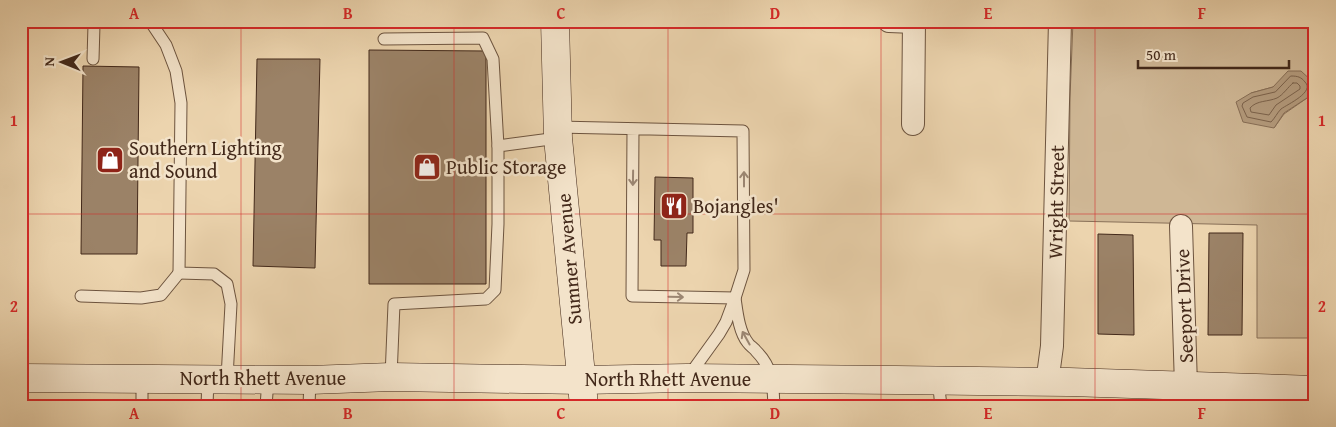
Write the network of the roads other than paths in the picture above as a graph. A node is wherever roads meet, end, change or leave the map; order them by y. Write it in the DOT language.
graph roads {
  1 [pos="97,21"];
  2 [pos="150,21"];
  3 [pos="555,21"];
  4 [pos="889,21"];
  5 [pos="1060,21"];
  6 [pos="914,22"];
  7 [pos="384,39"];
  8 [pos="93,59"];
  9 [pos="912,124"];
  10 [pos="633,129"];
  11 [pos="558,133"];
  12 [pos="498,146"];
  13 [pos="1181,226"];
  14 [pos="179,273"];
  15 [pos="81,296"];
  16 [pos="735,298"];
  17 [pos="391,377"];
  18 [pos="21,378"];
  19 [pos="218,378"];
  20 [pos="687,378"];
  21 [pos="142,379"];
  22 [pos="268,379"];
  23 [pos="772,379"];
  24 [pos="1047,382"];
  25 [pos="1186,386"];
  26 [pos="1315,390"];
  27 [pos="310,393"];
  28 [pos="582,393"];
  29 [pos="940,393"];
  30 [pos="142,406"];
  31 [pos="207,406"];
  32 [pos="266,406"];
  33 [pos="774,406"];
  1 -- 8 [label="lane"];
  2 -- 14 [label="lane"];
  3 -- 11 [label="main road, Sumner Avenue"];
  4 -- 6 [label="street"];
  5 -- 24 [label="street, Wright Street"];
  6 -- 9 [label="street"];
  7 -- 12 [label="lane"];
  10 -- 11 [label="lane"];
  10 -- 16 [label="lane, one-way"];
  16 -- 10 [label="lane, one-way"];
  11 -- 12 [label="lane"];
  11 -- 28 [label="main road, Sumner Avenue"];
  12 -- 17 [label="lane"];
  13 -- 25 [label="street, Seeport Drive"];
  14 -- 15 [label="lane"];
  14 -- 19 [label="lane"];
  16 -- 20 [label="lane"];
  23 -- 16 [label="lane, one-way"];
  17 -- 27 [label="main road, North Rhett Avenue"];
  17 -- 28 [label="main road, North Rhett Avenue"];
  18 -- 21 [label="main road, North Rhett Avenue"];
  19 -- 21 [label="main road, North Rhett Avenue"];
  19 -- 22 [label="main road, North Rhett Avenue"];
  19 -- 31 [label="lane"];
  20 -- 23 [label="main road, North Rhett Avenue"];
  20 -- 28 [label="main road, North Rhett Avenue"];
  21 -- 30 [label="lane"];
  22 -- 27 [label="main road, North Rhett Avenue"];
  22 -- 32 [label="lane"];
  23 -- 29 [label="main road, North Rhett Avenue"];
  23 -- 33 [label="lane"];
  24 -- 25 [label="main road, North Rhett Avenue"];
  24 -- 29 [label="main road, North Rhett Avenue"];
  25 -- 26 [label="main road, North Rhett Avenue"];
}
